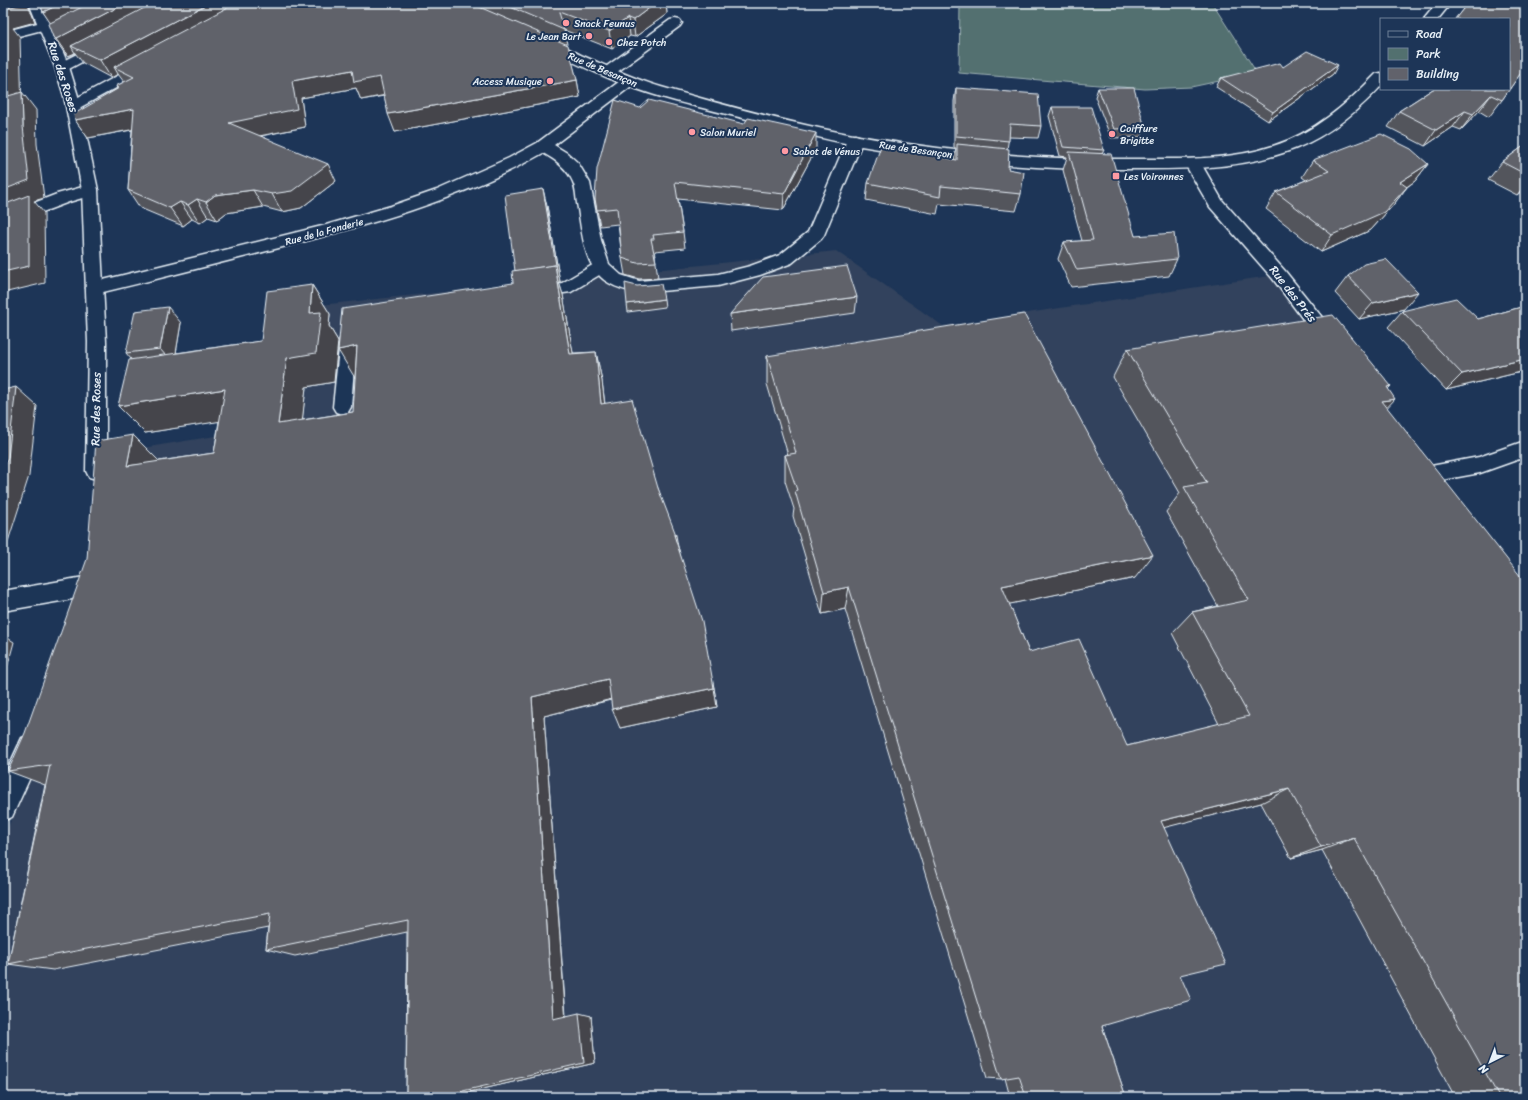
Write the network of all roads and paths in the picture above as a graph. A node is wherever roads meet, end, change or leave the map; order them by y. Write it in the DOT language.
graph roads {
  1 [pos="36,3"];
  2 [pos="1444,3"];
  3 [pos="1432,18"];
  4 [pos="675,23"];
  5 [pos="54,32"];
  6 [pos="3,36"];
  7 [pos="527,36"];
  8 [pos="116,39"];
  9 [pos="162,58"];
  10 [pos="62,67"];
  11 [pos="608,72"];
  12 [pos="1380,78"];
  13 [pos="629,81"];
  14 [pos="74,105"];
  15 [pos="855,140"];
  16 [pos="544,146"];
  17 [pos="1193,164"];
  18 [pos="90,190"];
  19 [pos="3,221"];
  20 [pos="602,267"];
  21 [pos="95,288"];
  22 [pos="520,294"];
  23 [pos="349,327"];
  24 [pos="1341,355"];
  25 [pos="342,407"];
  26 [pos="1525,449"];
  27 [pos="96,489"];
  28 [pos="1445,492"];
  29 [pos="3,601"];
  30 [pos="77,609"];
  31 [pos="37,732"];
  32 [pos="3,808"];
  1 -- 5 [label="street, Rue des Roses"];
  2 -- 3 [label="street"];
  4 -- 11 [label="street"];
  5 -- 6 [label="street"];
  5 -- 10 [label="street, Rue des Roses"];
  7 -- 11 [label="street, Rue de Besançon"];
  8 -- 10 [label="street"];
  9 -- 14 [label="street"];
  10 -- 14 [label="street, Rue des Roses"];
  11 -- 13 [label="street, Rue de Besançon"];
  12 -- 17 [label="street, Rue de Besançon"];
  13 -- 15 [label="street, Rue de Besançon"];
  13 -- 16 [label="street, Rue de la Fonderie"];
  14 -- 18 [label="street, Rue des Roses"];
  15 -- 17 [label="street, Rue de Besançon"];
  15 -- 20 [label="street"];
  16 -- 20 [label="street"];
  16 -- 21 [label="street, Rue de la Fonderie"];
  17 -- 24 [label="street, Rue des Prés"];
  18 -- 19 [label="street"];
  18 -- 21 [label="street, Rue des Roses"];
  20 -- 22 [label="lane"];
  21 -- 27 [label="street, Rue des Roses"];
  23 -- 25 [label="lane"];
  26 -- 28 [label="street"];
  29 -- 30 [label="street"];
  31 -- 32 [label="street"];
}
